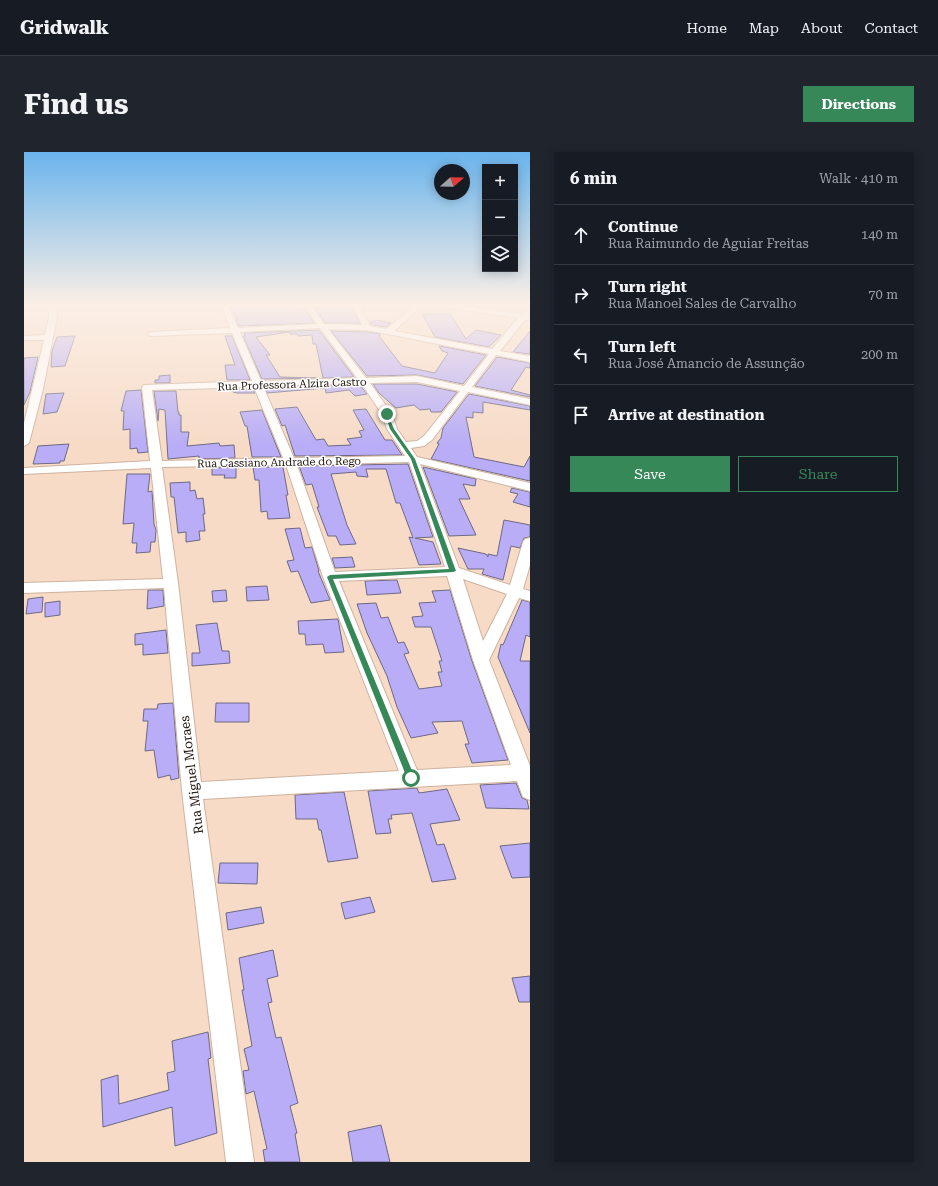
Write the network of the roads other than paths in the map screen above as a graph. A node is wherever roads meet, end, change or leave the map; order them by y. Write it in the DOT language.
graph roads {
  1 [pos="45,351"];
  2 [pos="244,351"];
  3 [pos="341,351"];
  4 [pos="489,351"];
  5 [pos="494,352"];
  6 [pos="530,359"];
  7 [pos="365,382"];
  8 [pos="257,385"];
  9 [pos="147,387"];
  10 [pos="466,389"];
  11 [pos="530,402"];
  12 [pos="24,444"];
  13 [pos="404,445"];
  14 [pos="413,459"];
  15 [pos="290,461"];
  16 [pos="157,464"];
  17 [pos="24,471"];
  18 [pos="530,487"];
  19 [pos="530,542"];
  20 [pos="453,571"];
  21 [pos="330,577"];
  22 [pos="171,583"];
  23 [pos="24,588"];
  24 [pos="515,592"];
  25 [pos="530,596"];
  26 [pos="481,660"];
  27 [pos="526,774"];
  28 [pos="411,778"];
  29 [pos="192,791"];
  30 [pos="530,791"];
  31 [pos="240,1162"];
  1 -- 12 [label="street"];
  2 -- 8 [label="street"];
  3 -- 7 [label="street"];
  4 -- 5 [label="street"];
  5 -- 6 [label="street"];
  5 -- 10 [label="street"];
  7 -- 8 [label="street, Rua Professora Alzira Castro"];
  7 -- 10 [label="street, Rua Professora Alzira Castro"];
  7 -- 13 [label="street"];
  8 -- 9 [label="street, Rua Professora Alzira Castro"];
  8 -- 15 [label="street"];
  9 -- 16 [label="street, Rua Miguel Moraes"];
  10 -- 11 [label="street, Rua Professora Alzira Castro"];
  10 -- 13 [label="street"];
  13 -- 14 [label="street"];
  14 -- 15 [label="street, Rua Cassiano Andrade do Rego"];
  14 -- 18 [label="street, Rua Cassiano Andrade do Rego"];
  14 -- 20 [label="street"];
  15 -- 16 [label="street, Rua Cassiano Andrade do Rego"];
  15 -- 21 [label="street"];
  16 -- 17 [label="street, Rua Cassiano Andrade do Rego"];
  16 -- 22 [label="street, Rua Miguel Moraes"];
  19 -- 24 [label="street"];
  20 -- 21 [label="street"];
  20 -- 24 [label="street"];
  20 -- 26 [label="street"];
  21 -- 28 [label="street"];
  22 -- 23 [label="street"];
  22 -- 29 [label="street, Rua Miguel Moraes"];
  24 -- 25 [label="street"];
  24 -- 26 [label="street"];
  26 -- 27 [label="street"];
  27 -- 28 [label="street"];
  27 -- 30 [label="street"];
  28 -- 29 [label="street"];
  29 -- 31 [label="street, Rua Miguel Moraes"];
}
